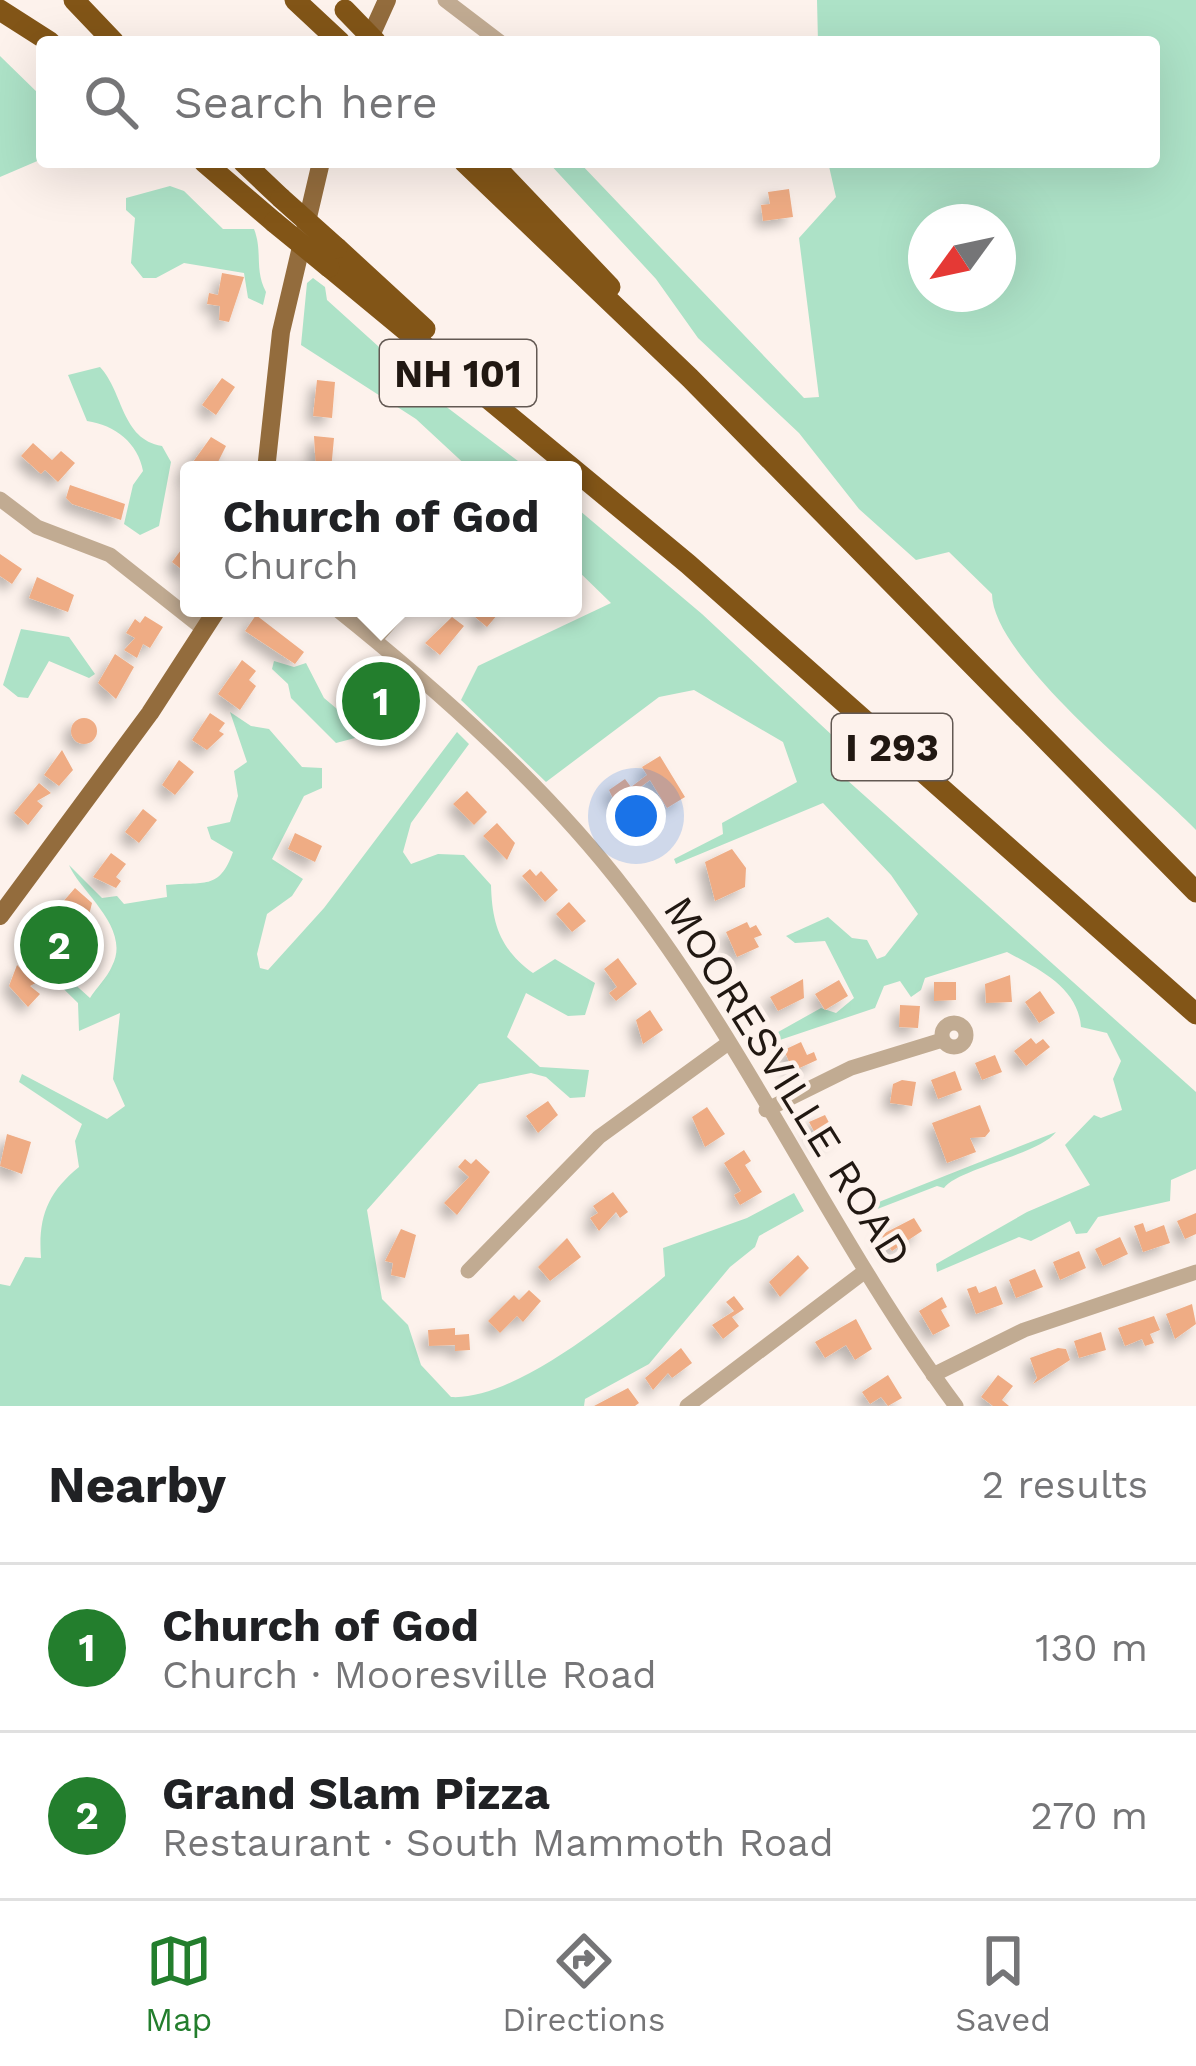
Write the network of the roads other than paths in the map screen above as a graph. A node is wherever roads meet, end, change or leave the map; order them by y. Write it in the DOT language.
graph roads {
  1 [pos="74,0"];
  2 [pos="296,0"];
  3 [pos="387,0"];
  4 [pos="445,0"];
  5 [pos="340,5"];
  6 [pos="0,10"];
  7 [pos="41,36"];
  8 [pos="108,36"];
  9 [pos="334,36"];
  10 [pos="367,36"];
  11 [pos="374,36"];
  12 [pos="492,36"];
  13 [pos="211,168"];
  14 [pos="249,168"];
  15 [pos="321,168"];
  16 [pos="470,168"];
  17 [pos="497,168"];
  18 [pos="333,257"];
  19 [pos="690,378"];
  20 [pos="267,461"];
  21 [pos="566,461"];
  22 [pos="582,475"];
  23 [pos="588,480"];
  24 [pos="0,499"];
  25 [pos="180,610"];
  26 [pos="189,617"];
  27 [pos="213,617"];
  28 [pos="347,617"];
  29 [pos="394,617"];
  30 [pos="205,630"];
  31 [pos="375,639"];
  32 [pos="1196,892"];
  33 [pos="0,916"];
  34 [pos="1196,1014"];
  35 [pos="938,1041"];
  36 [pos="727,1044"];
  37 [pos="766,1110"];
  38 [pos="468,1270"];
  39 [pos="864,1272"];
  40 [pos="1196,1272"];
  41 [pos="933,1375"];
  42 [pos="687,1406"];
  43 [pos="956,1406"];
  1 -- 8 [label="highway"];
  2 -- 9 [label="highway"];
  3 -- 11 [label="main road"];
  4 -- 12 [label="street"];
  5 -- 10 [label="highway, bridge"];
  6 -- 7 [label="highway"];
  13 -- 18 [label="highway, NH 101, bridge"];
  14 -- 18 [label="highway, bridge"];
  15 -- 20 [label="main road"];
  16 -- 19 [label="highway"];
  17 -- 19 [label="highway"];
  18 -- 21 [label="highway, NH 101"];
  19 -- 32 [label="highway, I 293"];
  22 -- 23 [label="highway, NH 101"];
  23 -- 34 [label="highway, I 293"];
  24 -- 25 [label="street"];
  26 -- 30 [label="street"];
  27 -- 30 [label="main road"];
  28 -- 31 [label="street, MOORESVILLE ROAD"];
  29 -- 31 [label="street"];
  30 -- 33 [label="main road"];
  31 -- 36 [label="street, MOORESVILLE ROAD"];
  35 -- 37 [label="street"];
  36 -- 37 [label="street, MOORESVILLE ROAD"];
  36 -- 38 [label="street"];
  37 -- 39 [label="street, MOORESVILLE ROAD"];
  39 -- 41 [label="street, MOORESVILLE ROAD"];
  39 -- 42 [label="street"];
  40 -- 41 [label="street"];
  41 -- 43 [label="street, MOORESVILLE ROAD"];
}
